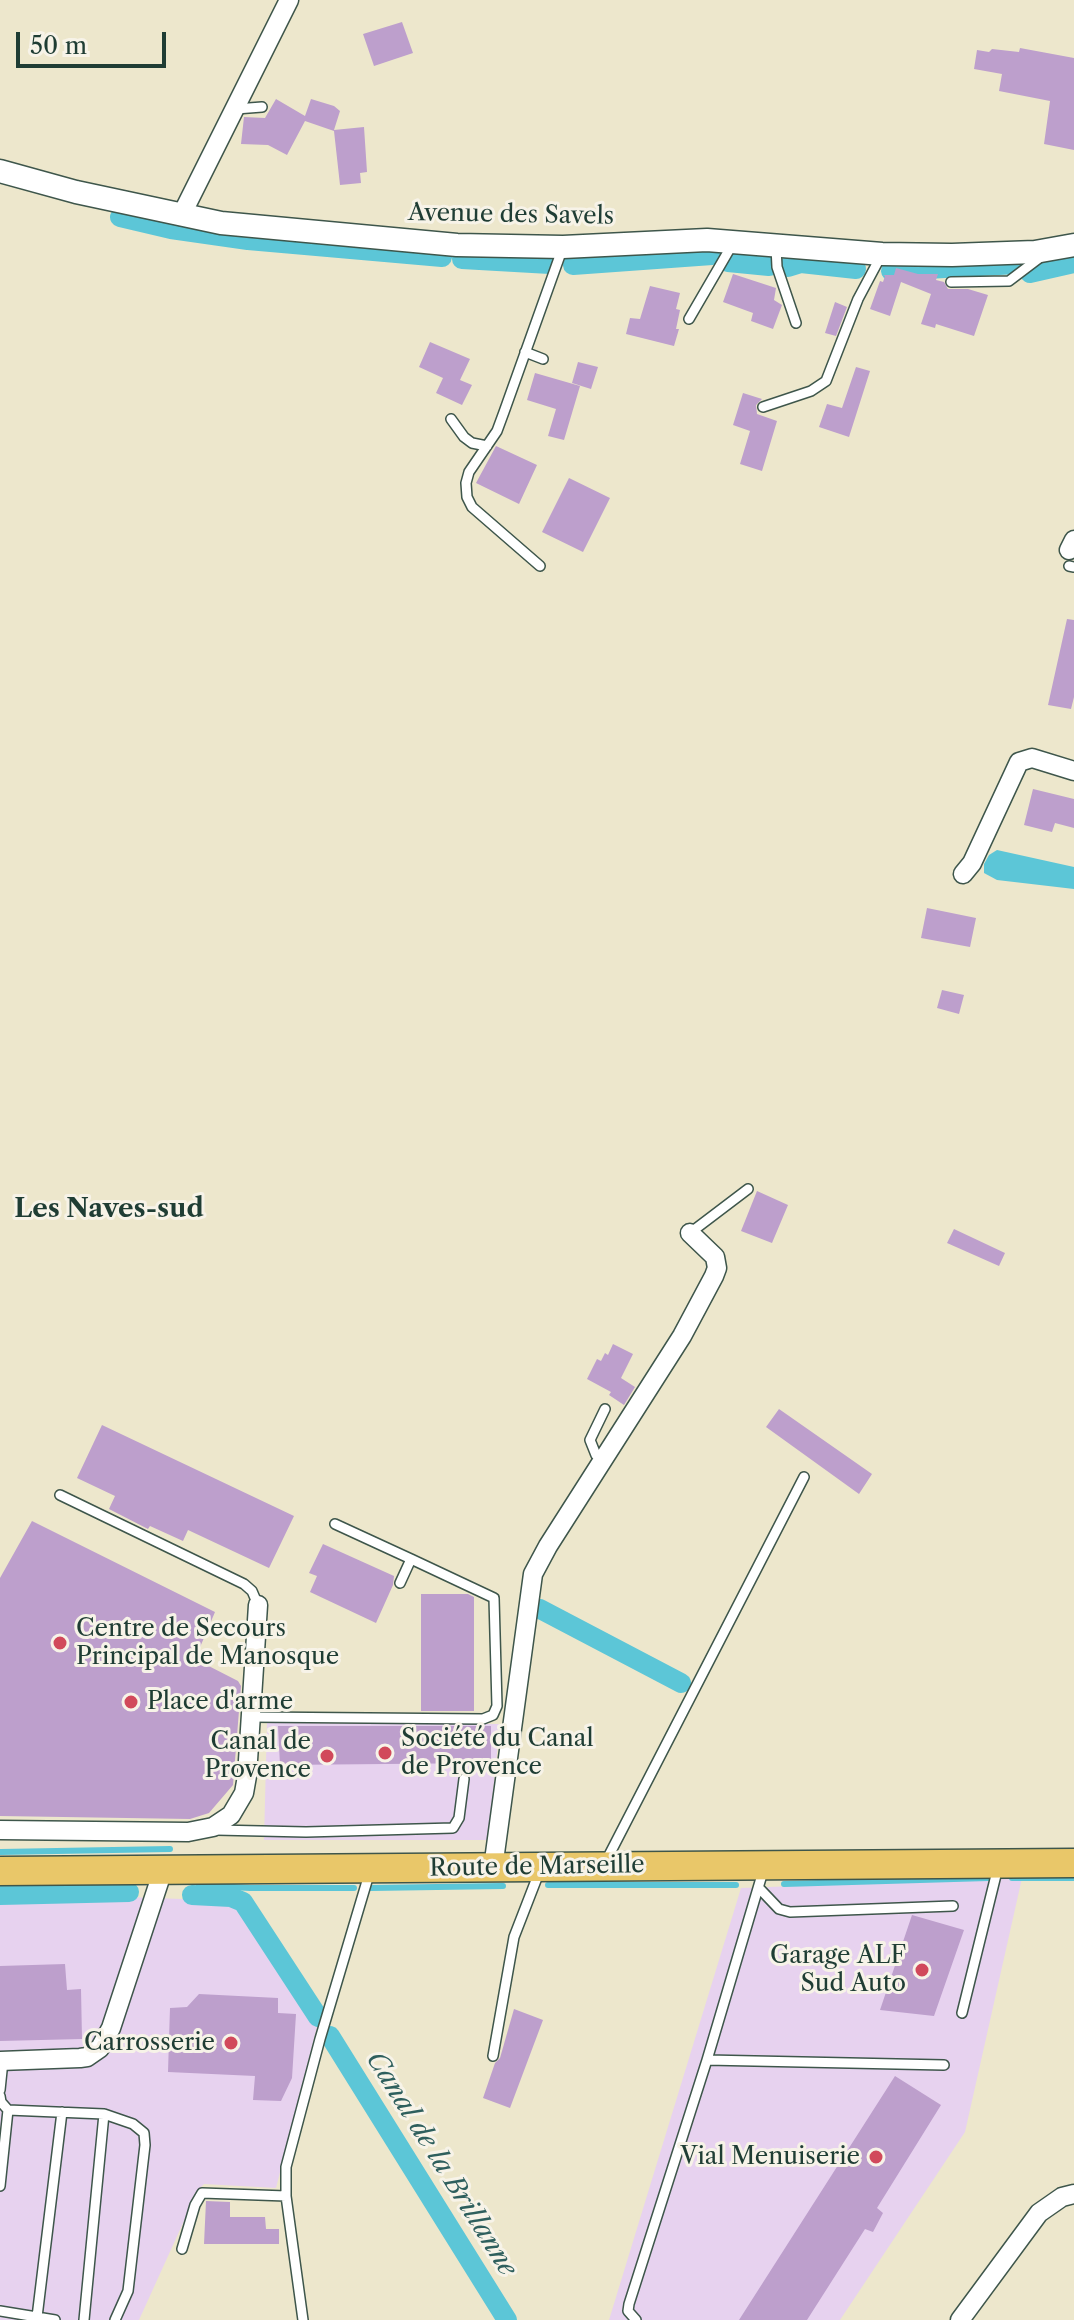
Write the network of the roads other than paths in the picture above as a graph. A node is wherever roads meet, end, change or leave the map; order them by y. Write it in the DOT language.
graph roads {
  1 [pos="289,0"];
  2 [pos="262,107"];
  3 [pos="236,109"];
  4 [pos="0,171"];
  5 [pos="181,216"];
  6 [pos="733,242"];
  7 [pos="563,247"];
  8 [pos="776,247"];
  9 [pos="1063,248"];
  10 [pos="882,254"];
  11 [pos="951,282"];
  12 [pos="689,319"];
  13 [pos="796,323"];
  14 [pos="525,352"];
  15 [pos="543,359"];
  16 [pos="763,407"];
  17 [pos="451,419"];
  18 [pos="487,446"];
  19 [pos="540,566"];
  20 [pos="1074,771"];
  21 [pos="963,874"];
  22 [pos="748,1189"];
  23 [pos="690,1233"];
  24 [pos="605,1409"];
  25 [pos="604,1461"];
  26 [pos="804,1477"];
  27 [pos="60,1495"];
  28 [pos="335,1524"];
  29 [pos="411,1559"];
  30 [pos="400,1583"];
  31 [pos="258,1605"];
  32 [pos="252,1717"];
  33 [pos="464,1779"];
  34 [pos="0,1830"];
  35 [pos="204,1830"];
  36 [pos="1074,1863"];
  37 [pos="998,1864"];
  38 [pos="604,1866"];
  39 [pos="541,1867"];
  40 [pos="371,1868"];
  41 [pos="493,1868"];
  42 [pos="163,1870"];
  43 [pos="0,1871"];
  44 [pos="762,1876"];
  45 [pos="953,1906"];
  46 [pos="962,2013"];
  47 [pos="493,2056"];
  48 [pos="707,2060"];
  49 [pos="2,2061"];
  50 [pos="944,2065"];
  51 [pos="0,2093"];
  52 [pos="8,2110"];
  53 [pos="62,2112"];
  54 [pos="104,2114"];
  55 [pos="0,2186"];
  56 [pos="1074,2194"];
  57 [pos="286,2196"];
  58 [pos="182,2249"];
  59 [pos="0,2311"];
  60 [pos="37,2317"];
  61 [pos="55,2320"];
  62 [pos="84,2320"];
  63 [pos="115,2320"];
  64 [pos="303,2320"];
  65 [pos="636,2320"];
  66 [pos="960,2320"];
  1 -- 3 [label="street"];
  2 -- 3 [label="lane"];
  3 -- 5 [label="street"];
  4 -- 5 [label="street, Avenue des Savels"];
  5 -- 7 [label="street, Avenue des Savels"];
  6 -- 7 [label="street, Avenue des Savels"];
  6 -- 8 [label="street, Avenue des Savels"];
  6 -- 12 [label="lane"];
  7 -- 14 [label="lane"];
  8 -- 10 [label="street, Avenue des Savels"];
  8 -- 13 [label="lane"];
  9 -- 10 [label="street, Avenue des Savels"];
  9 -- 11 [label="lane"];
  10 -- 16 [label="lane"];
  14 -- 15 [label="lane"];
  14 -- 18 [label="lane"];
  17 -- 18 [label="lane"];
  18 -- 19 [label="lane"];
  20 -- 21 [label="street"];
  22 -- 23 [label="lane"];
  23 -- 25 [label="street"];
  24 -- 25 [label="lane"];
  25 -- 41 [label="street"];
  26 -- 38 [label="lane"];
  27 -- 31 [label="lane"];
  28 -- 29 [label="lane"];
  29 -- 30 [label="lane"];
  29 -- 32 [label="lane"];
  31 -- 32 [label="street"];
  32 -- 35 [label="street"];
  33 -- 35 [label="lane"];
  34 -- 35 [label="street"];
  36 -- 37 [label="main road, Route de Marseille"];
  37 -- 44 [label="main road, Route de Marseille"];
  37 -- 46 [label="lane"];
  38 -- 39 [label="main road, Route de Marseille"];
  38 -- 44 [label="main road, Route de Marseille"];
  39 -- 41 [label="main road, Route de Marseille"];
  39 -- 47 [label="lane"];
  40 -- 41 [label="main road, Route de Marseille"];
  40 -- 42 [label="main road, Route de Marseille"];
  40 -- 57 [label="lane"];
  42 -- 43 [label="main road, Route de Marseille"];
  42 -- 49 [label="street"];
  44 -- 45 [label="lane"];
  44 -- 48 [label="lane"];
  48 -- 50 [label="lane"];
  48 -- 65 [label="lane"];
  49 -- 51 [label="lane"];
  51 -- 52 [label="lane"];
  52 -- 53 [label="lane"];
  52 -- 55 [label="lane"];
  53 -- 54 [label="lane"];
  53 -- 60 [label="lane"];
  54 -- 62 [label="lane"];
  54 -- 63 [label="lane"];
  56 -- 66 [label="street"];
  57 -- 58 [label="lane"];
  57 -- 64 [label="lane"];
  59 -- 60 [label="lane"];
  60 -- 61 [label="lane"];
}
